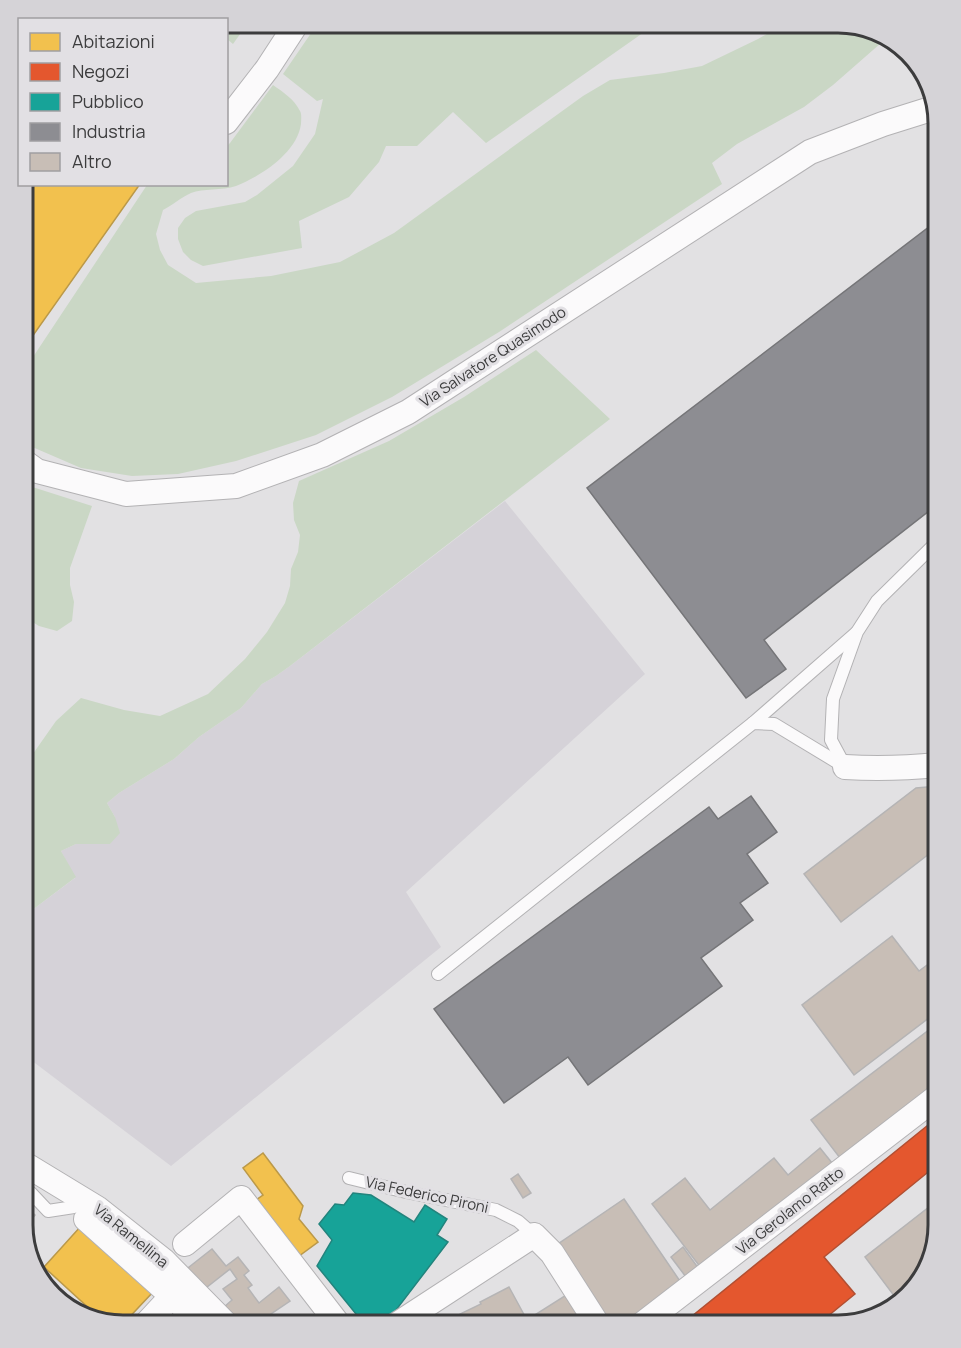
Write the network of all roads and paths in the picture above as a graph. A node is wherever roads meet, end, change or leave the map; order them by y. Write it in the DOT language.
graph roads {
  1 [pos="290,33"];
  2 [pos="927,110"];
  3 [pos="228,119"];
  4 [pos="33,468"];
  5 [pos="928,552"];
  6 [pos="857,632"];
  7 [pos="753,723"];
  8 [pos="928,766"];
  9 [pos="845,767"];
  10 [pos="438,974"];
  11 [pos="928,1104"];
  12 [pos="33,1170"];
  13 [pos="349,1178"];
  14 [pos="33,1194"];
  15 [pos="80,1213"];
  16 [pos="534,1235"];
  17 [pos="185,1244"];
  18 [pos="172,1296"];
  19 [pos="154,1315"];
  20 [pos="192,1315"];
  21 [pos="217,1315"];
  22 [pos="331,1315"];
  23 [pos="411,1315"];
  24 [pos="592,1315"];
  25 [pos="654,1315"];
  1 -- 3 [label="street"];
  2 -- 4 [label="street, Via Salvatore Quasimodo"];
  5 -- 6 [label="lane"];
  6 -- 7 [label="lane"];
  6 -- 9 [label="lane"];
  7 -- 9 [label="lane"];
  7 -- 10 [label="lane"];
  8 -- 9 [label="street"];
  11 -- 25 [label="street, Via Gerolamo Ratto"];
  12 -- 21 [label="street, Via Ramellina"];
  13 -- 16 [label="lane, Via Federico Pironi"];
  14 -- 15 [label="lane"];
  15 -- 18 [label="street, Via Ramellina"];
  16 -- 23 [label="street"];
  16 -- 24 [label="street, Via Federico Pironi"];
  17 -- 22 [label="street"];
  18 -- 19 [label="street"];
  18 -- 20 [label="street, Via Ramellina"];
}
